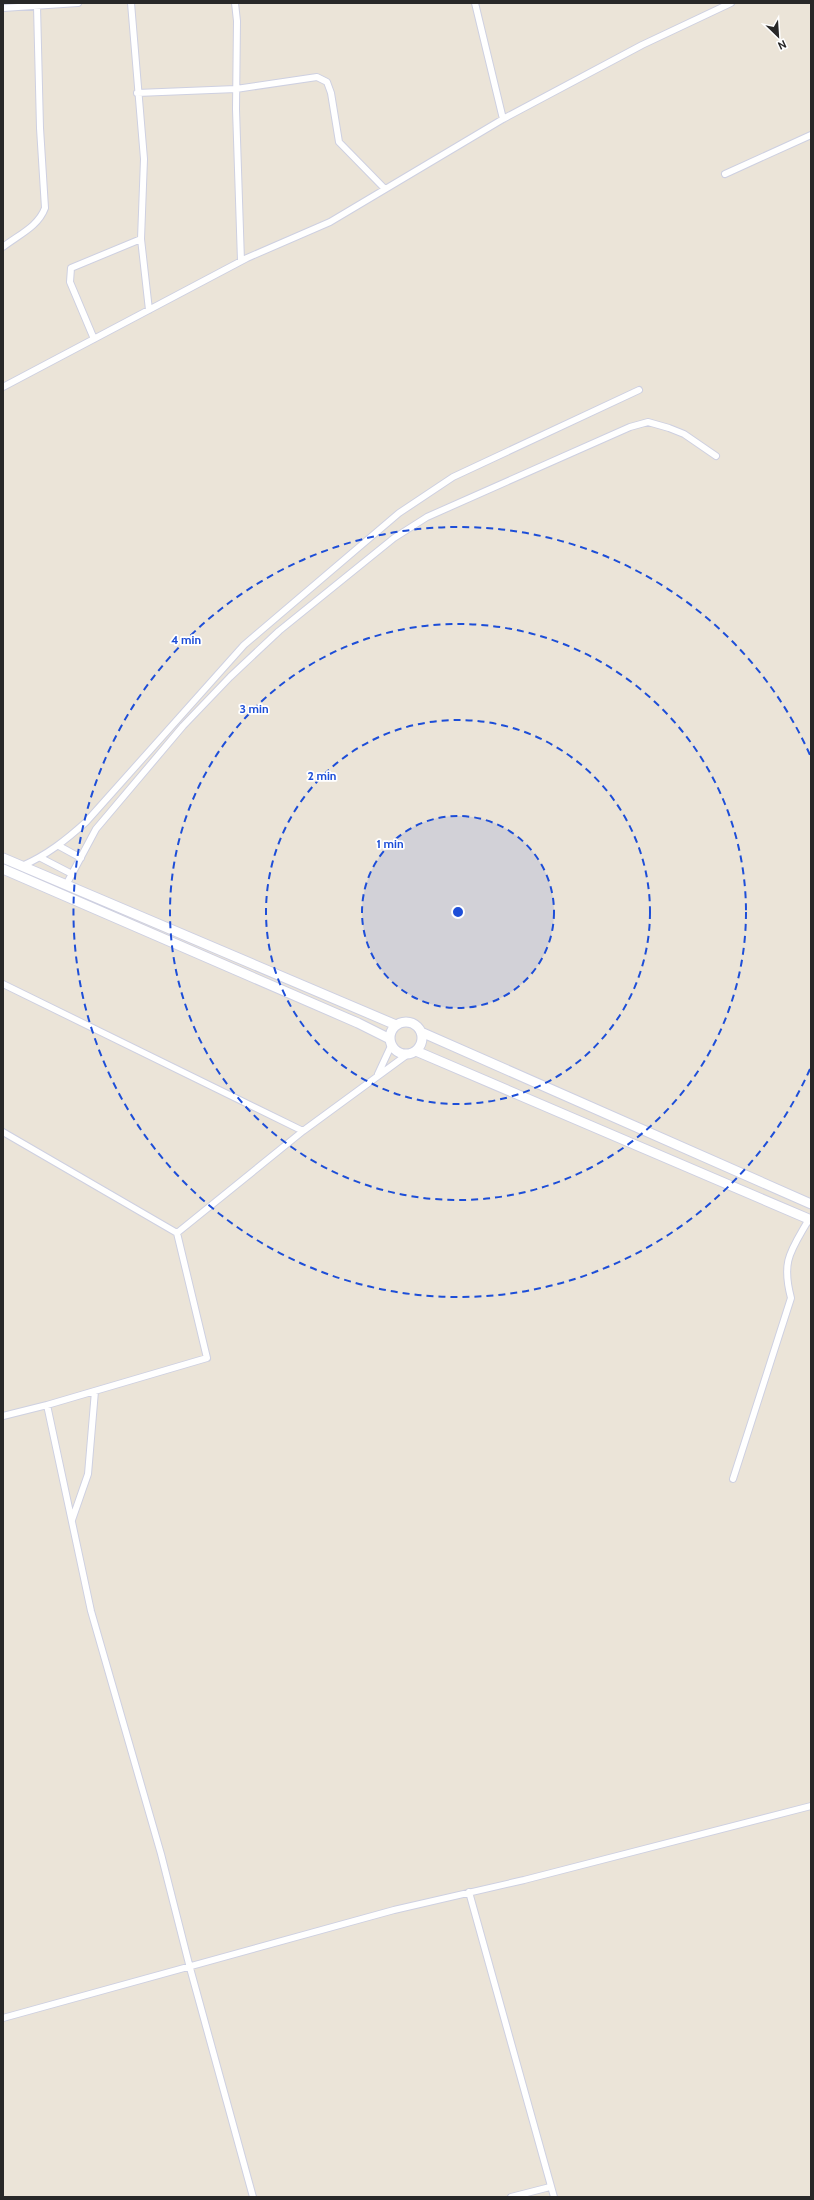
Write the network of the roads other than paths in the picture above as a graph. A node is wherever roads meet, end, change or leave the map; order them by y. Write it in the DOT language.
graph roads {
  1 [pos="78,3"];
  2 [pos="131,3"];
  3 [pos="235,3"];
  4 [pos="475,3"];
  5 [pos="731,3"];
  6 [pos="30,4"];
  7 [pos="37,6"];
  8 [pos="3,8"];
  9 [pos="236,89"];
  10 [pos="137,93"];
  11 [pos="503,119"];
  12 [pos="811,135"];
  13 [pos="725,174"];
  14 [pos="385,189"];
  15 [pos="141,240"];
  16 [pos="3,247"];
  17 [pos="241,261"];
  18 [pos="149,310"];
  19 [pos="94,339"];
  20 [pos="3,387"];
  21 [pos="639,390"];
  22 [pos="716,456"];
  23 [pos="59,846"];
  24 [pos="3,858"];
  25 [pos="41,858"];
  26 [pos="81,858"];
  27 [pos="22,866"];
  28 [pos="3,869"];
  29 [pos="72,874"];
  30 [pos="66,885"];
  31 [pos="3,984"];
  32 [pos="396,1025"];
  33 [pos="421,1032"];
  34 [pos="390,1042"];
  35 [pos="412,1053"];
  36 [pos="377,1076"];
  37 [pos="303,1131"];
  38 [pos="3,1132"];
  39 [pos="811,1204"];
  40 [pos="810,1219"];
  41 [pos="177,1233"];
  42 [pos="95,1391"];
  43 [pos="47,1406"];
  44 [pos="3,1416"];
  45 [pos="733,1479"];
  46 [pos="72,1522"];
  47 [pos="811,1806"];
  48 [pos="469,1892"];
  49 [pos="190,1968"];
  50 [pos="3,2018"];
  51 [pos="550,2187"];
  52 [pos="254,2197"];
  53 [pos="511,2197"];
  54 [pos="554,2197"];
  1 -- 7 [label="street"];
  2 -- 10 [label="street"];
  3 -- 9 [label="street"];
  4 -- 11 [label="street"];
  5 -- 11 [label="street"];
  6 -- 7 [label="street"];
  6 -- 8 [label="street"];
  7 -- 16 [label="street"];
  9 -- 10 [label="street"];
  9 -- 14 [label="street"];
  9 -- 17 [label="street"];
  10 -- 15 [label="street"];
  11 -- 14 [label="street"];
  12 -- 13 [label="street"];
  14 -- 17 [label="street"];
  15 -- 18 [label="street"];
  15 -- 19 [label="street"];
  17 -- 18 [label="street"];
  18 -- 19 [label="street"];
  19 -- 20 [label="street"];
  21 -- 23 [label="street"];
  22 -- 26 [label="street"];
  23 -- 25 [label="street"];
  23 -- 26 [label="street"];
  24 -- 27 [label="street"];
  25 -- 27 [label="street"];
  25 -- 29 [label="street"];
  26 -- 29 [label="street"];
  27 -- 30 [label="street"];
  28 -- 34 [label="street"];
  29 -- 30 [label="street"];
  30 -- 32 [label="street"];
  31 -- 37 [label="street"];
  32 -- 33 [label="street"];
  32 -- 34 [label="street"];
  33 -- 35 [label="street"];
  33 -- 39 [label="street"];
  34 -- 35 [label="street"];
  34 -- 36 [label="street"];
  35 -- 36 [label="street"];
  35 -- 40 [label="street"];
  36 -- 37 [label="street"];
  37 -- 41 [label="street"];
  38 -- 41 [label="street"];
  40 -- 45 [label="street"];
  41 -- 42 [label="street"];
  42 -- 43 [label="street"];
  42 -- 46 [label="street"];
  43 -- 44 [label="street"];
  43 -- 46 [label="street"];
  46 -- 49 [label="street"];
  47 -- 48 [label="street"];
  48 -- 49 [label="street"];
  48 -- 51 [label="street"];
  49 -- 50 [label="street"];
  49 -- 52 [label="street"];
  51 -- 53 [label="street"];
  51 -- 54 [label="street"];
}
